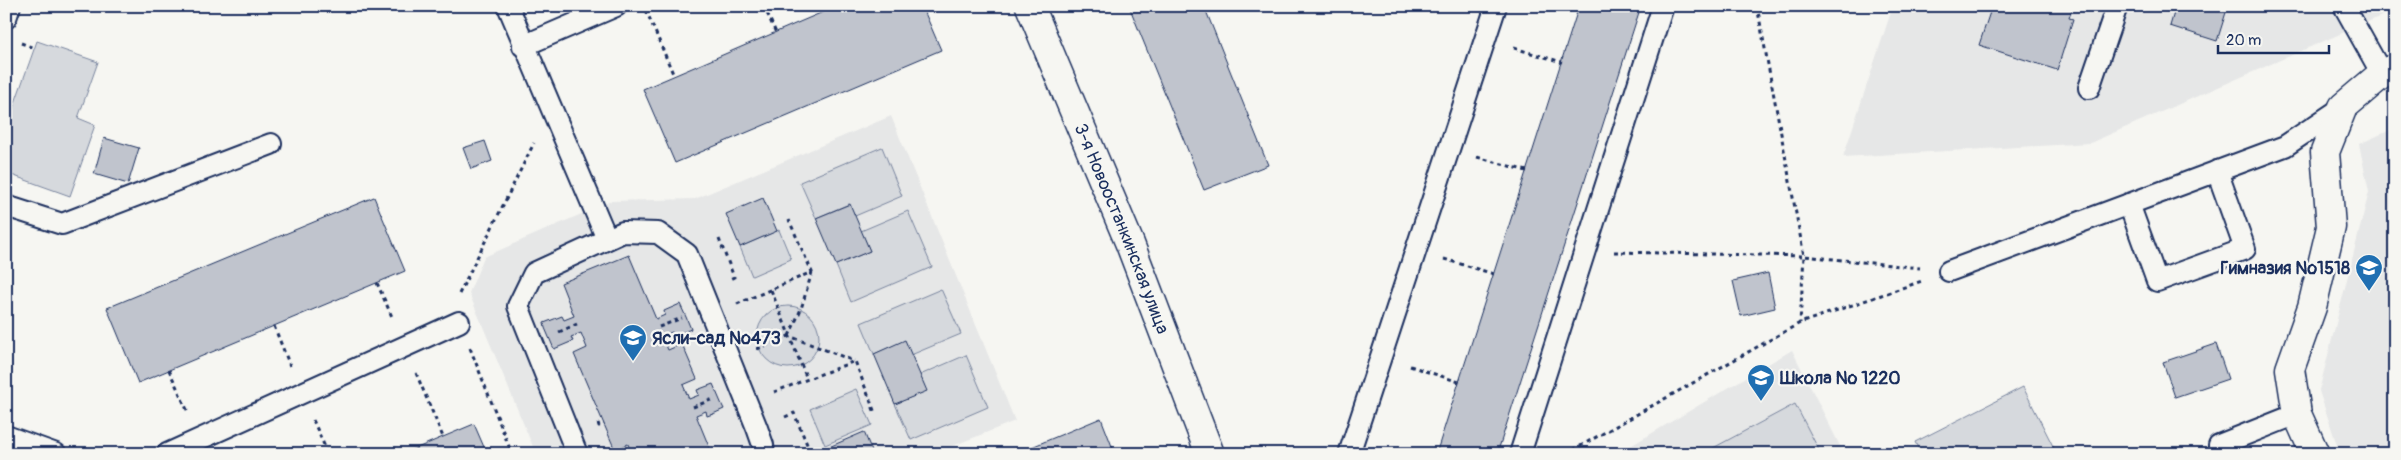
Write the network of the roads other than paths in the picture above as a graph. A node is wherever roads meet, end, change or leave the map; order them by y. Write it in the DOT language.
graph roads {
  1 [pos="10,6"];
  2 [pos="508,6"];
  3 [pos="616,6"];
  4 [pos="1030,6"];
  5 [pos="1496,6"];
  6 [pos="1663,6"];
  7 [pos="2117,6"];
  8 [pos="2344,6"];
  9 [pos="6,18"];
  10 [pos="523,46"];
  11 [pos="2388,71"];
  12 [pos="2089,88"];
  13 [pos="2343,107"];
  14 [pos="271,144"];
  15 [pos="2217,172"];
  16 [pos="2129,204"];
  17 [pos="6,206"];
  18 [pos="607,240"];
  19 [pos="1949,271"];
  20 [pos="459,322"];
  21 [pos="2297,414"];
  22 [pos="6,436"];
  23 [pos="56,454"];
  24 [pos="167,454"];
  25 [pos="577,454"];
  26 [pos="764,454"];
  27 [pos="1210,454"];
  28 [pos="1349,454"];
  29 [pos="1520,454"];
  30 [pos="2222,454"];
  31 [pos="2316,454"];
  1 -- 9 [label="lane"];
  2 -- 10 [label="lane"];
  3 -- 10 [label="lane"];
  4 -- 27 [label="street, 3-я Новоостанкинская улица"];
  5 -- 28 [label="lane"];
  6 -- 29 [label="lane"];
  7 -- 12 [label="lane"];
  8 -- 11 [label="lane"];
  10 -- 18 [label="lane"];
  11 -- 13 [label="street"];
  13 -- 15 [label="lane"];
  13 -- 21 [label="street"];
  14 -- 17 [label="lane"];
  15 -- 16 [label="lane"];
  15 -- 16 [label="lane"];
  16 -- 19 [label="lane"];
  18 -- 25 [label="lane"];
  18 -- 26 [label="lane"];
  20 -- 24 [label="lane"];
  21 -- 30 [label="lane"];
  21 -- 31 [label="street"];
  22 -- 23 [label="lane"];
}
